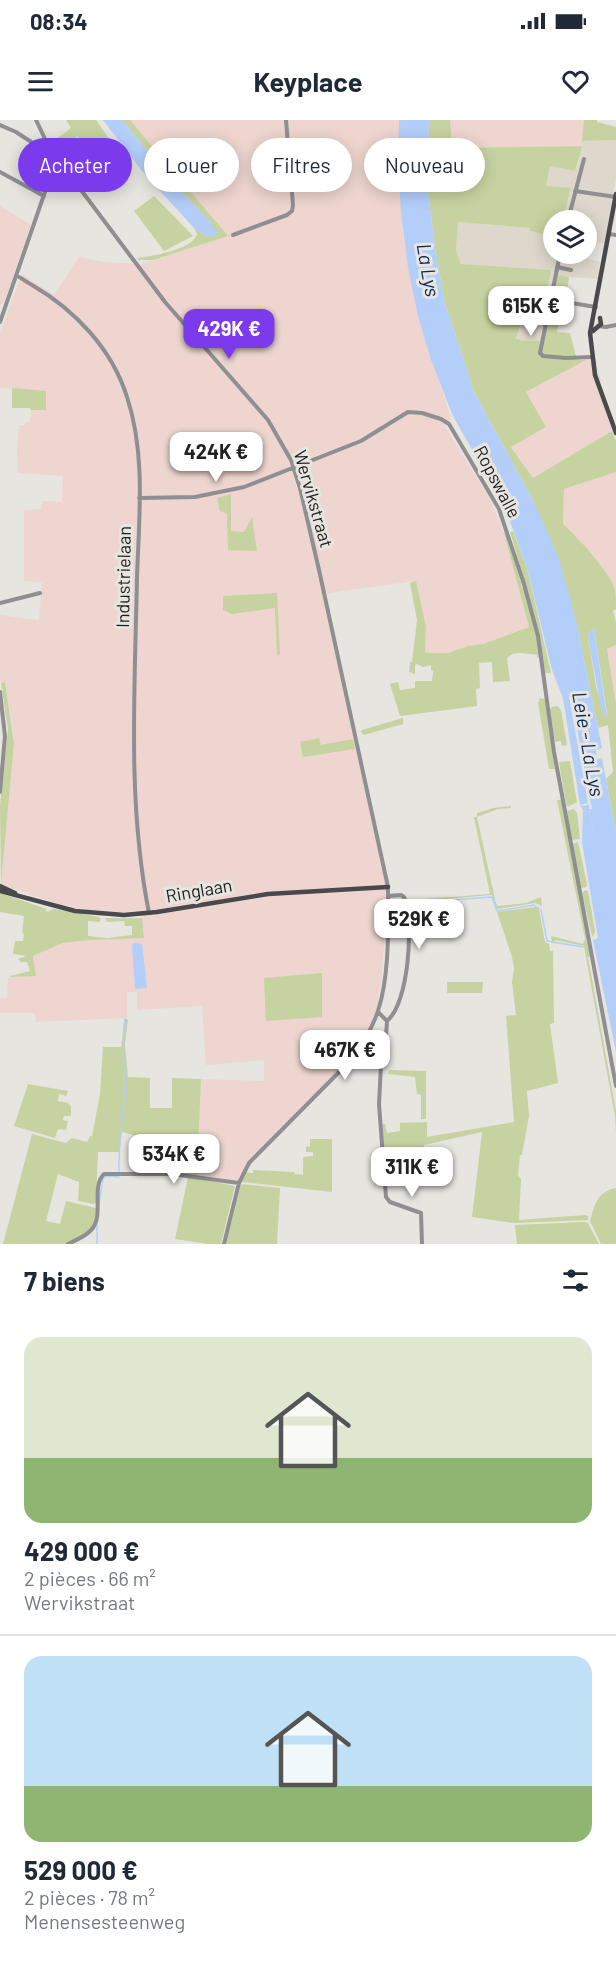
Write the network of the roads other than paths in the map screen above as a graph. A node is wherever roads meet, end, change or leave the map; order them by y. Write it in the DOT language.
graph roads {
  1 [pos="36,120"];
  2 [pos="286,120"];
  3 [pos="0,125"];
  4 [pos="25,138"];
  5 [pos="45,138"];
  6 [pos="584,159"];
  7 [pos="0,172"];
  8 [pos="575,191"];
  9 [pos="46,192"];
  10 [pos="83,192"];
  11 [pos="44,196"];
  12 [pos="616,196"];
  13 [pos="570,210"];
  14 [pos="609,234"];
  15 [pos="232,236"];
  16 [pos="616,236"];
  17 [pos="558,264"];
  18 [pos="557,267"];
  19 [pos="571,270"];
  20 [pos="16,276"];
  21 [pos="15,282"];
  22 [pos="28,283"];
  23 [pos="559,301"];
  24 [pos="597,307"];
  25 [pos="601,319"];
  26 [pos="0,320"];
  27 [pos="593,320"];
  28 [pos="598,326"];
  29 [pos="614,326"];
  30 [pos="592,342"];
  31 [pos="592,357"];
  32 [pos="615,425"];
  33 [pos="616,433"];
  34 [pos="293,468"];
  35 [pos="139,498"];
  36 [pos="40,593"];
  37 [pos="0,603"];
  38 [pos="0,692"];
  39 [pos="2,724"];
  40 [pos="0,792"];
  41 [pos="0,889"];
  42 [pos="388,891"];
  43 [pos="149,914"];
  44 [pos="378,1012"];
  45 [pos="387,1021"];
  46 [pos="616,1086"];
  47 [pos="239,1183"];
  48 [pos="68,1244"];
  49 [pos="224,1244"];
  50 [pos="422,1244"];
  1 -- 5 [label="street, Wervikstraat"];
  2 -- 15 [label="street"];
  3 -- 4 [label="street"];
  6 -- 8 [label="street"];
  7 -- 11 [label="street"];
  8 -- 12 [label="street"];
  8 -- 13 [label="street"];
  9 -- 11 [label="street"];
  10 -- 34 [label="street, Wervikstraat"];
  11 -- 20 [label="street"];
  12 -- 14 [label="main road"];
  14 -- 16 [label="street"];
  14 -- 24 [label="main road"];
  17 -- 18 [label="street"];
  18 -- 19 [label="street"];
  18 -- 31 [label="street"];
  20 -- 21 [label="street"];
  20 -- 22 [label="street, Industrielaan"];
  21 -- 22 [label="street, Industrielaan"];
  21 -- 26 [label="street"];
  22 -- 35 [label="street, Industrielaan"];
  23 -- 24 [label="street"];
  24 -- 25 [label="main road"];
  24 -- 27 [label="main road"];
  25 -- 27 [label="main road"];
  25 -- 28 [label="main road"];
  25 -- 29 [label="street"];
  27 -- 28 [label="main road"];
  27 -- 30 [label="main road"];
  28 -- 29 [label="street"];
  28 -- 30 [label="main road"];
  30 -- 31 [label="main road"];
  31 -- 32 [label="main road"];
  32 -- 33 [label="main road"];
  34 -- 35 [label="street, Ropswalle"];
  34 -- 42 [label="street, Wervikstraat"];
  34 -- 46 [label="street, Ropswalle"];
  35 -- 43 [label="street, Industrielaan"];
  36 -- 37 [label="street"];
  38 -- 39 [label="street"];
  39 -- 40 [label="street"];
  41 -- 43 [label="main road, Ringlaan"];
  42 -- 43 [label="main road, Ringlaan"];
  42 -- 44 [label="street, Wervikstraat"];
  42 -- 45 [label="street"];
  44 -- 45 [label="street"];
  44 -- 47 [label="street, Wervikstraat"];
  45 -- 50 [label="street"];
  47 -- 48 [label="street"];
  47 -- 49 [label="street, Wervikstraat"];
}
